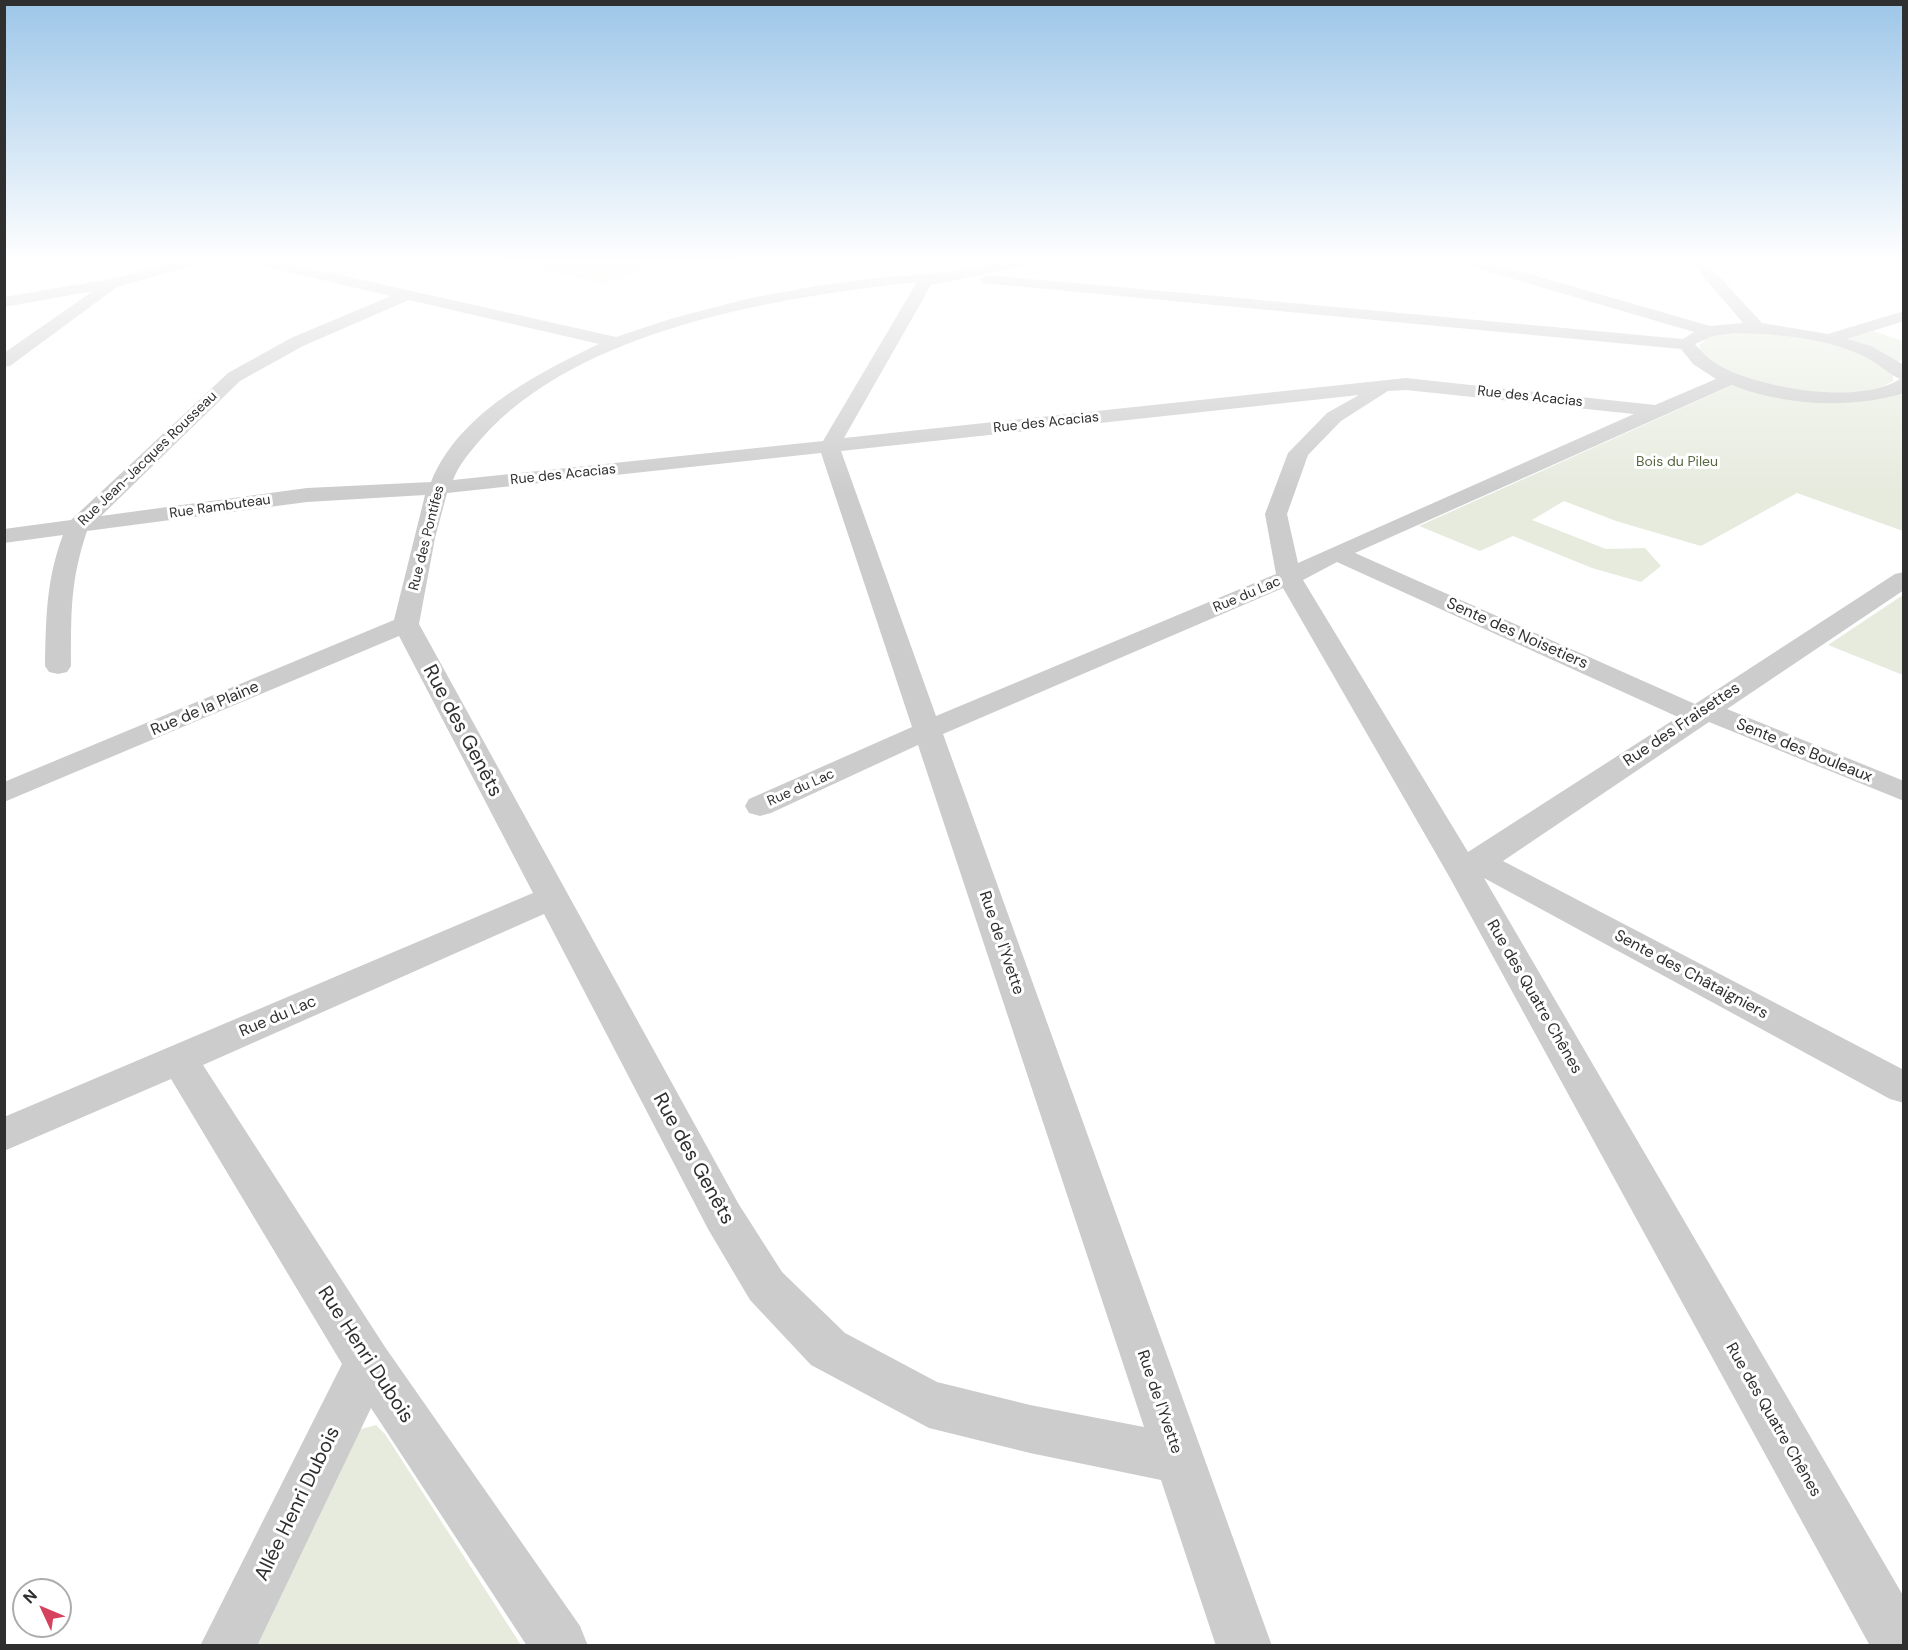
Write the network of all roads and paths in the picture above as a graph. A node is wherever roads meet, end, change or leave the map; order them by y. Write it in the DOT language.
graph roads {
  1 [pos="36,339"];
  2 [pos="303,339"];
  3 [pos="600,339"];
  4 [pos="629,339"];
  5 [pos="891,339"];
  6 [pos="1632,339"];
  7 [pos="1692,339"];
  8 [pos="1834,339"];
  9 [pos="618,343"];
  10 [pos="1686,344"];
  11 [pos="4,362"];
  12 [pos="1904,375"];
  13 [pos="1731,379"];
  14 [pos="1406,384"];
  15 [pos="1904,384"];
  16 [pos="1655,411"];
  17 [pos="829,447"];
  18 [pos="437,488"];
  19 [pos="78,526"];
  20 [pos="4,536"];
  21 [pos="1336,553"];
  22 [pos="1289,577"];
  23 [pos="1904,579"];
  24 [pos="406,624"];
  25 [pos="58,666"];
  26 [pos="1701,712"];
  27 [pos="928,730"];
  28 [pos="1904,792"];
  29 [pos="4,793"];
  30 [pos="760,806"];
  31 [pos="1469,863"];
  32 [pos="551,898"];
  33 [pos="179,1060"];
  34 [pos="1904,1088"];
  35 [pos="4,1135"];
  36 [pos="368,1363"];
  37 [pos="1179,1459"];
  38 [pos="228,1646"];
  39 [pos="560,1646"];
  40 [pos="1244,1646"];
  41 [pos="1901,1646"];
  1 -- 11 [label="street"];
  2 -- 19 [label="street, Rue Jean-Jacques Rousseau"];
  3 -- 9 [label="street"];
  4 -- 9 [label="street, Rue des Pontifes"];
  5 -- 17 [label="street"];
  6 -- 10 [label="street"];
  7 -- 10 [label="street"];
  8 -- 12 [label="street"];
  9 -- 18 [label="street, Rue des Pontifes"];
  10 -- 13 [label="street"];
  13 -- 15 [label="street"];
  13 -- 16 [label="street, Rue du Lac"];
  14 -- 16 [label="street, Rue des Acacias"];
  14 -- 17 [label="street, Rue des Acacias"];
  14 -- 22 [label="street, Rue des Quatre Chênes"];
  16 -- 21 [label="street, Rue du Lac"];
  17 -- 18 [label="street, Rue des Acacias"];
  17 -- 27 [label="street, Rue de l'Yvette"];
  18 -- 19 [label="street, Rue Rambuteau"];
  18 -- 24 [label="street, Rue des Pontifes"];
  19 -- 20 [label="street, Rue Rambuteau"];
  19 -- 25 [label="street, Rue Jean-Jacques Rousseau"];
  21 -- 22 [label="street, Rue du Lac"];
  21 -- 26 [label="street, Sente des Noisetiers"];
  22 -- 27 [label="street, Rue du Lac"];
  22 -- 31 [label="street, Rue des Quatre Chênes"];
  23 -- 26 [label="street, Rue des Fraisettes"];
  24 -- 29 [label="street, Rue de la Plaine"];
  24 -- 32 [label="street, Rue des Genêts"];
  26 -- 28 [label="street, Sente des Bouleaux"];
  26 -- 31 [label="street, Rue des Fraisettes"];
  27 -- 30 [label="street, Rue du Lac"];
  27 -- 37 [label="street, Rue de l'Yvette"];
  31 -- 34 [label="street, Sente des Châtaigniers"];
  31 -- 41 [label="street, Rue des Quatre Chênes"];
  32 -- 33 [label="street, Rue du Lac"];
  32 -- 37 [label="street, Rue des Genêts"];
  33 -- 35 [label="street, Rue du Lac"];
  33 -- 36 [label="street, Rue Henri Dubois"];
  36 -- 38 [label="street, Allée Henri Dubois"];
  36 -- 39 [label="street, Rue Henri Dubois"];
  37 -- 40 [label="street, Rue de l'Yvette"];
}
